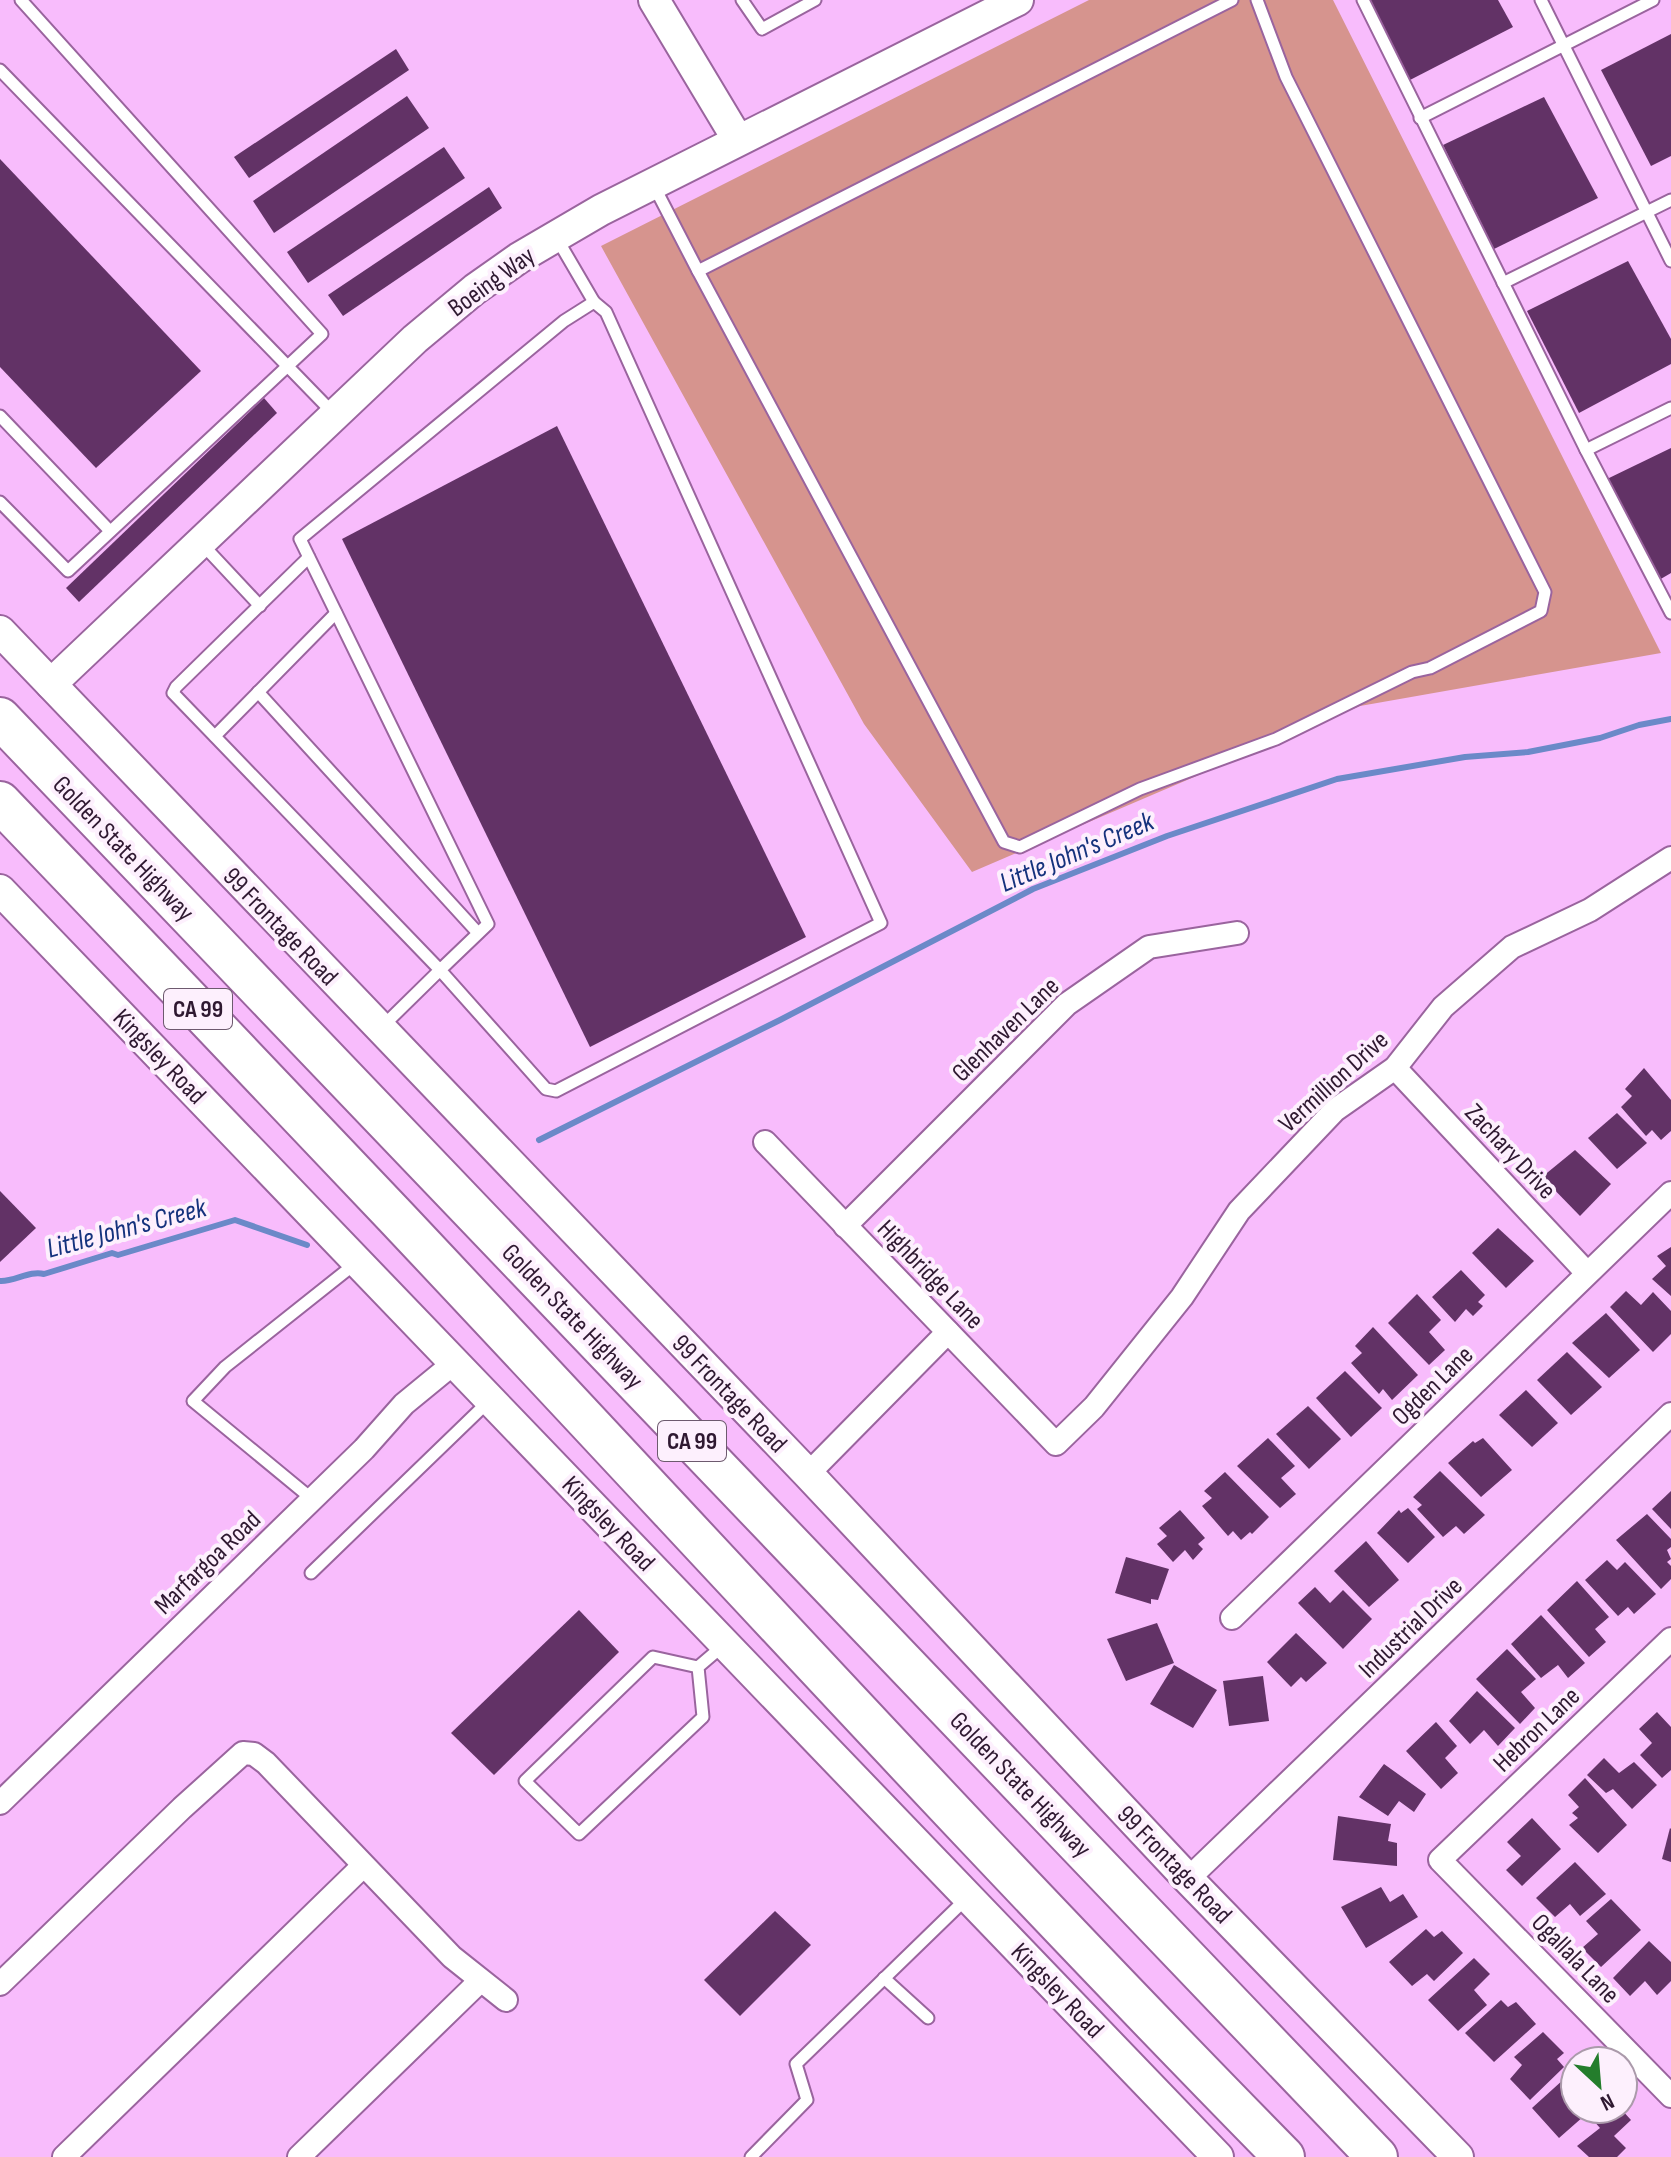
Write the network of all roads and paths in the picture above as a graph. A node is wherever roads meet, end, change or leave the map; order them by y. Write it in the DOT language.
graph roads {
  1 [pos="21,0"];
  2 [pos="654,0"];
  3 [pos="742,0"];
  4 [pos="815,0"];
  5 [pos="1018,0"];
  6 [pos="1232,0"];
  7 [pos="1257,0"];
  8 [pos="1363,0"];
  9 [pos="1541,0"];
  10 [pos="1653,0"];
  11 [pos="1563,45"];
  12 [pos="0,70"];
  13 [pos="1420,118"];
  14 [pos="738,140"];
  15 [pos="653,183"];
  16 [pos="1671,200"];
  17 [pos="1648,212"];
  18 [pos="556,236"];
  19 [pos="1671,261"];
  20 [pos="698,271"];
  21 [pos="1503,283"];
  22 [pos="594,302"];
  23 [pos="289,365"];
  24 [pos="1671,408"];
  25 [pos="335,414"];
  26 [pos="0,416"];
  27 [pos="1586,450"];
  28 [pos="0,502"];
  29 [pos="110,531"];
  30 [pos="200,543"];
  31 [pos="309,557"];
  32 [pos="260,606"];
  33 [pos="336,613"];
  34 [pos="1671,613"];
  35 [pos="0,631"];
  36 [pos="51,684"];
  37 [pos="258,692"];
  38 [pos="0,718"];
  39 [pos="215,736"];
  40 [pos="0,802"];
  41 [pos="1671,858"];
  42 [pos="0,890"];
  43 [pos="478,933"];
  44 [pos="1237,933"];
  45 [pos="440,970"];
  46 [pos="380,1029"];
  47 [pos="1395,1068"];
  48 [pos="765,1142"];
  49 [pos="1671,1193"];
  50 [pos="845,1226"];
  51 [pos="358,1262"];
  52 [pos="1587,1273"];
  53 [pos="948,1332"];
  54 [pos="454,1363"];
  55 [pos="490,1400"];
  56 [pos="1671,1414"];
  57 [pos="1056,1444"];
  58 [pos="808,1474"];
  59 [pos="312,1499"];
  60 [pos="311,1573"];
  61 [pos="1232,1618"];
  62 [pos="1671,1639"];
  63 [pos="725,1643"];
  64 [pos="698,1667"];
  65 [pos="0,1803"];
  66 [pos="1440,1860"];
  67 [pos="363,1866"];
  68 [pos="1188,1879"];
  69 [pos="969,1896"];
  70 [pos="884,1978"];
  71 [pos="1,1980"];
  72 [pos="480,1981"];
  73 [pos="506,2000"];
  74 [pos="928,2018"];
  75 [pos="1671,2096"];
  76 [pos="64,2157"];
  77 [pos="299,2157"];
  78 [pos="751,2157"];
  79 [pos="1218,2157"];
  80 [pos="1284,2157"];
  81 [pos="1377,2157"];
  82 [pos="1458,2157"];
  1 -- 23 [label="lane"];
  2 -- 14 [label="street"];
  3 -- 4 [label="lane"];
  5 -- 14 [label="street, Boeing Way"];
  6 -- 20 [label="lane"];
  7 -- 20 [label="lane"];
  8 -- 13 [label="lane"];
  9 -- 11 [label="lane"];
  10 -- 11 [label="lane"];
  11 -- 13 [label="lane"];
  11 -- 17 [label="lane"];
  12 -- 23 [label="lane"];
  13 -- 21 [label="lane"];
  14 -- 15 [label="street, Boeing Way"];
  15 -- 18 [label="street, Boeing Way"];
  15 -- 20 [label="lane"];
  16 -- 17 [label="lane"];
  17 -- 19 [label="lane"];
  17 -- 21 [label="lane"];
  18 -- 22 [label="lane"];
  18 -- 25 [label="street, Boeing Way"];
  21 -- 27 [label="lane"];
  22 -- 31 [label="lane"];
  22 -- 45 [label="lane"];
  23 -- 25 [label="lane"];
  23 -- 29 [label="lane"];
  24 -- 27 [label="lane"];
  25 -- 30 [label="street, Boeing Way"];
  26 -- 29 [label="lane"];
  27 -- 34 [label="lane"];
  28 -- 29 [label="lane"];
  30 -- 32 [label="lane"];
  30 -- 36 [label="street, Boeing Way"];
  31 -- 32 [label="lane"];
  31 -- 33 [label="lane"];
  32 -- 39 [label="lane"];
  33 -- 37 [label="lane"];
  33 -- 43 [label="lane"];
  35 -- 36 [label="street, 99 Frontage Road"];
  36 -- 46 [label="street, 99 Frontage Road"];
  37 -- 39 [label="lane"];
  37 -- 43 [label="lane"];
  38 -- 81 [label="highway, Golden State Highway / CA 99"];
  39 -- 45 [label="lane"];
  40 -- 80 [label="highway, CA 99"];
  41 -- 47 [label="street, Vermillion Drive"];
  42 -- 51 [label="street, Kingsley Road"];
  43 -- 45 [label="lane"];
  44 -- 50 [label="street, Glenhaven Lane"];
  45 -- 46 [label="lane"];
  46 -- 58 [label="street, 99 Frontage Road"];
  47 -- 52 [label="street, Zachary Drive"];
  47 -- 57 [label="street, Vermillion Drive"];
  48 -- 50 [label="street, Highbridge Lane"];
  49 -- 52 [label="street, Ogden Lane"];
  50 -- 53 [label="street, Highbridge Lane"];
  51 -- 54 [label="street, Kingsley Road"];
  51 -- 59 [label="lane"];
  52 -- 61 [label="street, Ogden Lane"];
  53 -- 57 [label="street, Highbridge Lane"];
  53 -- 58 [label="street"];
  54 -- 55 [label="street, Kingsley Road"];
  54 -- 59 [label="street, Marfargoa Road"];
  55 -- 60 [label="lane"];
  55 -- 63 [label="street, Kingsley Road"];
  56 -- 68 [label="street, Industrial Drive"];
  58 -- 68 [label="street, 99 Frontage Road"];
  59 -- 65 [label="street, Marfargoa Road"];
  62 -- 66 [label="street, Hebron Lane"];
  63 -- 64 [label="lane"];
  63 -- 69 [label="street, Kingsley Road"];
  64 -- 64 [label="lane"];
  66 -- 75 [label="street, Ogallala Lane"];
  67 -- 71 [label="street"];
  67 -- 72 [label="street"];
  67 -- 76 [label="street"];
  68 -- 82 [label="street, 99 Frontage Road"];
  69 -- 70 [label="lane"];
  69 -- 79 [label="street, Kingsley Road"];
  70 -- 74 [label="lane"];
  70 -- 78 [label="lane"];
  72 -- 73 [label="street"];
  72 -- 77 [label="street"];
}
